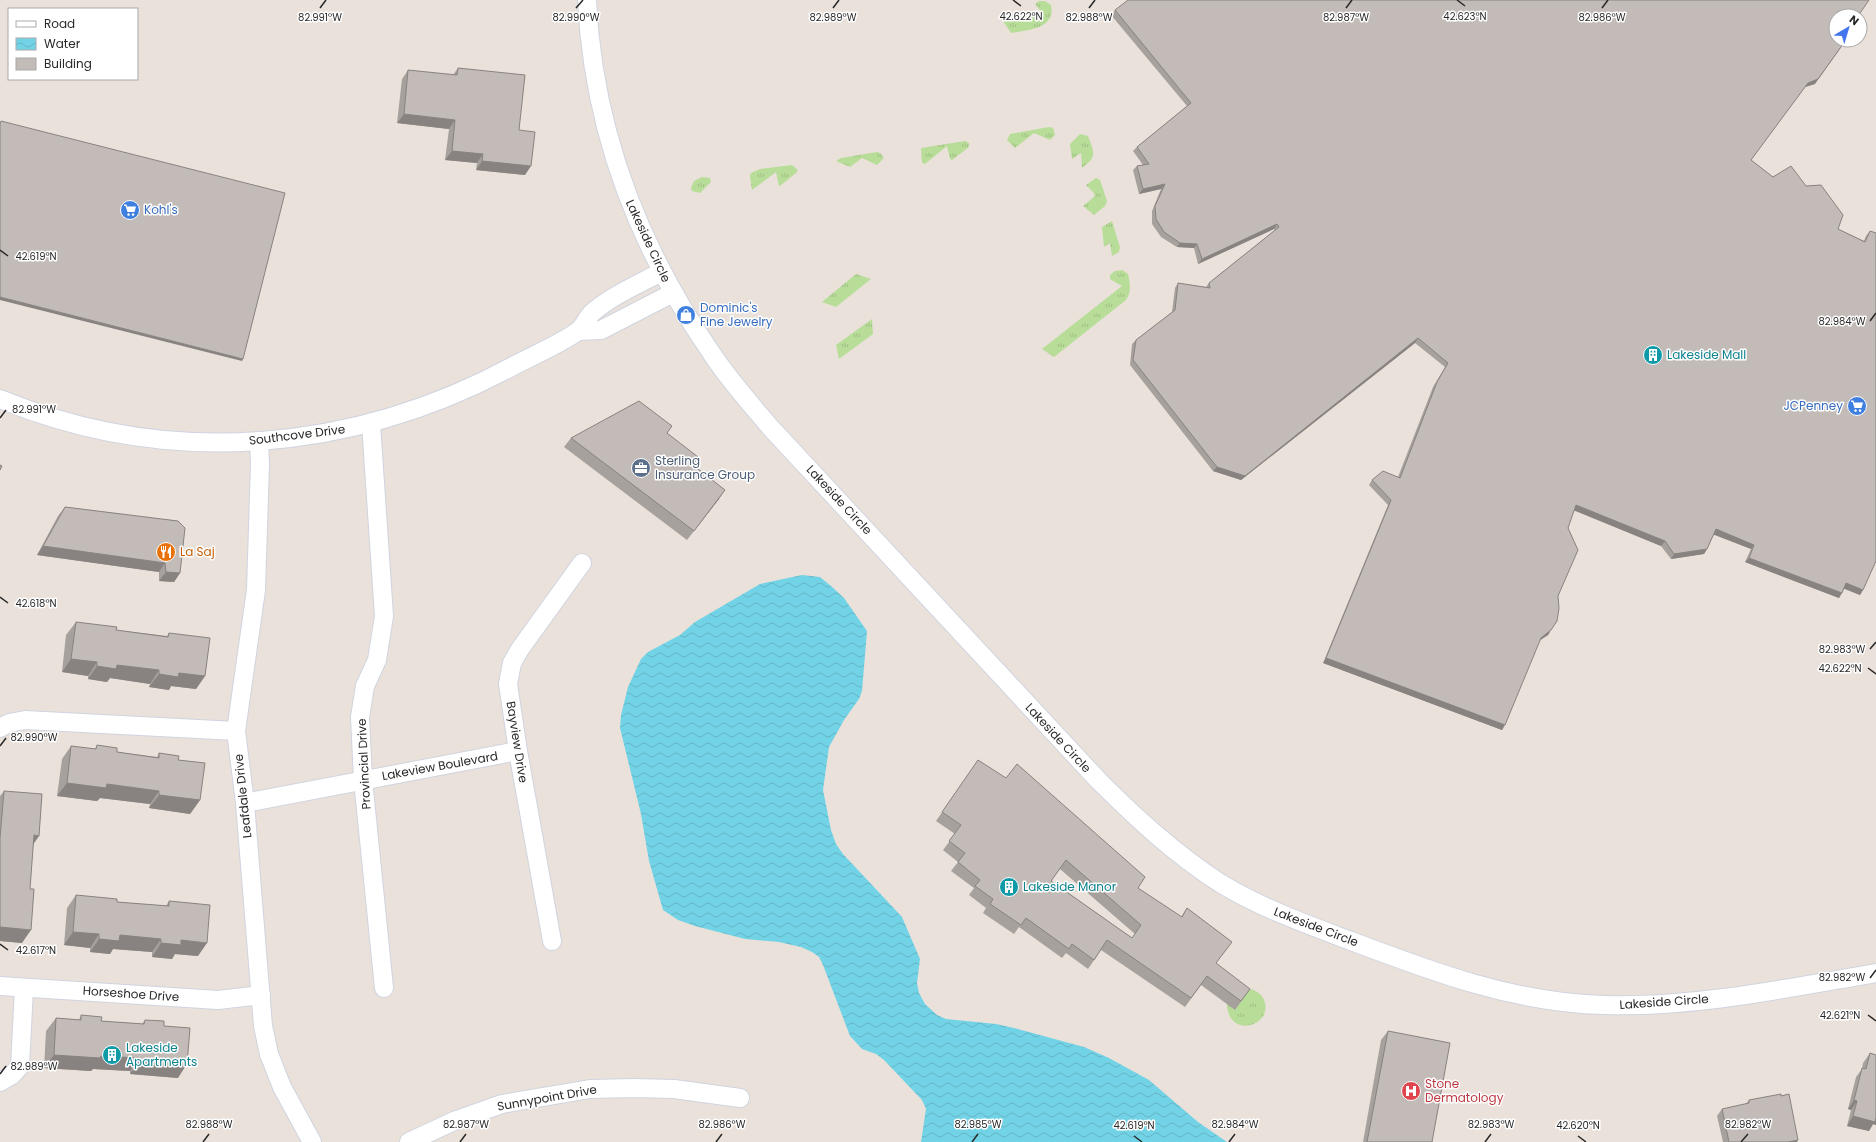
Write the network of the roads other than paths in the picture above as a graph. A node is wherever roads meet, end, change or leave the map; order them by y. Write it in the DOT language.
graph roads {
  1 [pos="587,0"];
  2 [pos="660,272"];
  3 [pos="673,293"];
  4 [pos="579,331"];
  5 [pos="0,399"];
  6 [pos="371,424"];
  7 [pos="259,441"];
  8 [pos="582,562"];
  9 [pos="0,728"];
  10 [pos="236,731"];
  11 [pos="518,751"];
  12 [pos="363,780"];
  13 [pos="245,803"];
  14 [pos="552,941"];
  15 [pos="1876,973"];
  16 [pos="0,986"];
  17 [pos="24,988"];
  18 [pos="384,988"];
  19 [pos="261,994"];
  20 [pos="0,1082"];
  21 [pos="740,1098"];
  22 [pos="312,1142"];
  23 [pos="409,1142"];
  1 -- 2 [label="street, Lakeside Circle"];
  2 -- 3 [label="street, Lakeside Circle"];
  2 -- 4 [label="street, Southcove Drive"];
  3 -- 4 [label="street, Southcove Drive"];
  3 -- 15 [label="street, Lakeside Circle"];
  4 -- 6 [label="street, Southcove Drive"];
  5 -- 7 [label="street, Southcove Drive"];
  6 -- 7 [label="street, Southcove Drive"];
  6 -- 12 [label="street, Provincial Drive"];
  7 -- 10 [label="street, Leafdale Drive"];
  8 -- 11 [label="street, Bayview Drive"];
  9 -- 10 [label="street"];
  10 -- 13 [label="street, Leafdale Drive"];
  11 -- 12 [label="street, Lakeview Boulevard"];
  11 -- 14 [label="street, Bayview Drive"];
  12 -- 13 [label="street, Lakeview Boulevard"];
  12 -- 18 [label="street, Provincial Drive"];
  13 -- 19 [label="street, Leafdale Drive"];
  16 -- 17 [label="street, Horseshoe Drive"];
  17 -- 19 [label="street, Horseshoe Drive"];
  17 -- 20 [label="street"];
  19 -- 22 [label="street, Leafdale Drive"];
  21 -- 23 [label="street, Sunnypoint Drive"];
}
